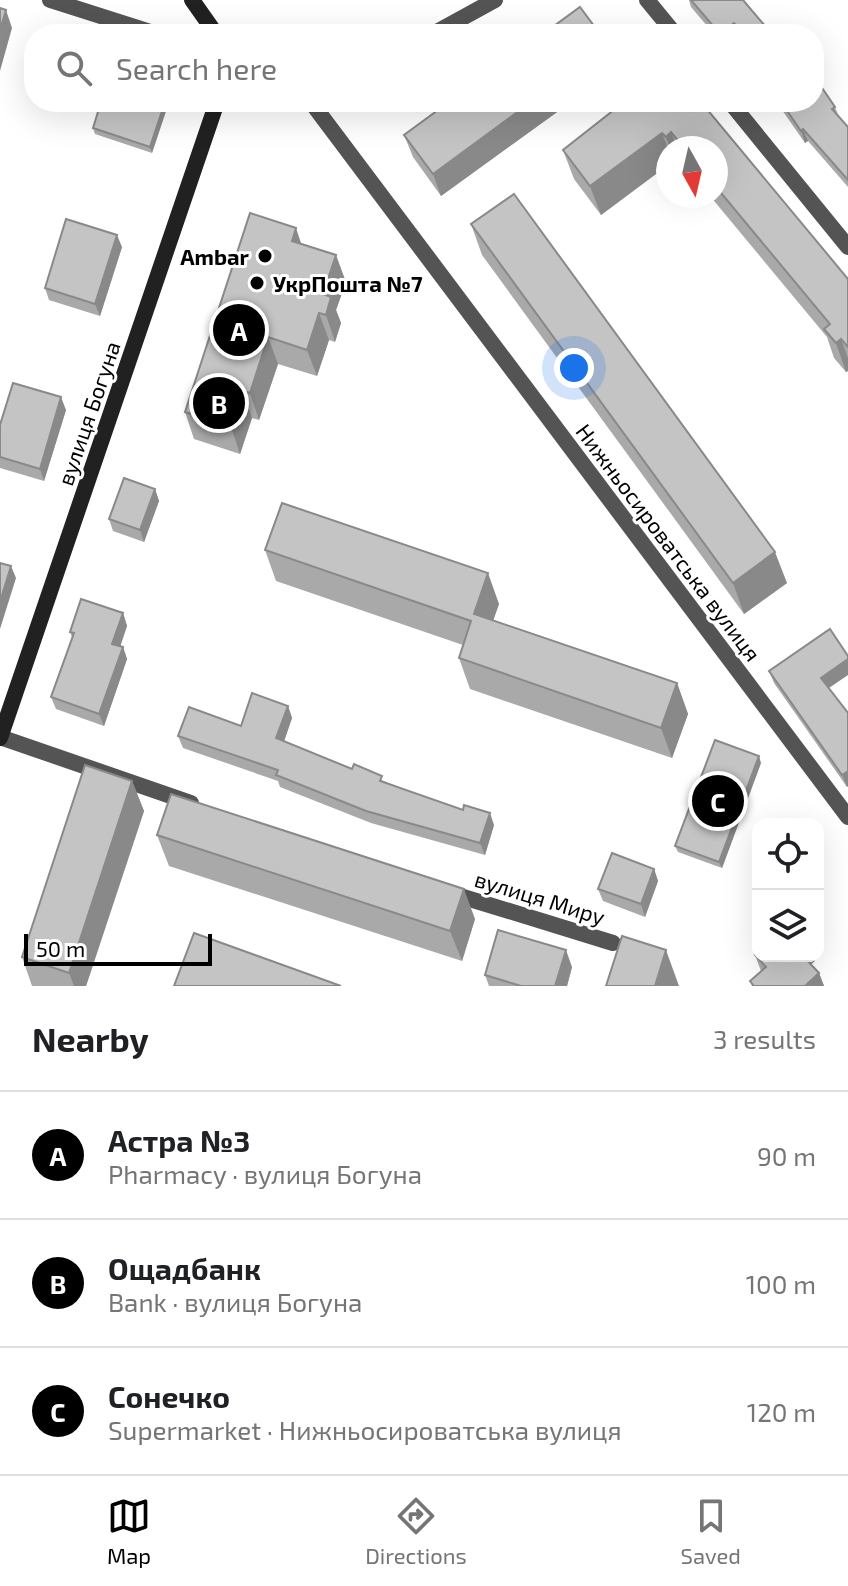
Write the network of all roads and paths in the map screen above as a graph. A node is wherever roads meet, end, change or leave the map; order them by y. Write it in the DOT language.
graph roads {
  1 [pos="50,0"];
  2 [pos="192,0"];
  3 [pos="495,0"];
  4 [pos="647,0"];
  5 [pos="126,24"];
  6 [pos="209,24"];
  7 [pos="451,24"];
  8 [pos="667,24"];
  9 [pos="214,112"];
  10 [pos="319,112"];
  11 [pos="738,112"];
  12 [pos="848,247"];
  13 [pos="0,737"];
  14 [pos="213,810"];
  15 [pos="848,817"];
  16 [pos="437,888"];
  17 [pos="613,943"];
  1 -- 5 [label="street"];
  2 -- 6 [label="main road"];
  3 -- 7 [label="street"];
  4 -- 8 [label="street"];
  9 -- 13 [label="main road, вулиця Богуна"];
  10 -- 15 [label="street, Нижньосироватська вулиця"];
  11 -- 12 [label="street"];
  13 -- 14 [label="street"];
  16 -- 17 [label="street, вулиця Миру"];
}
